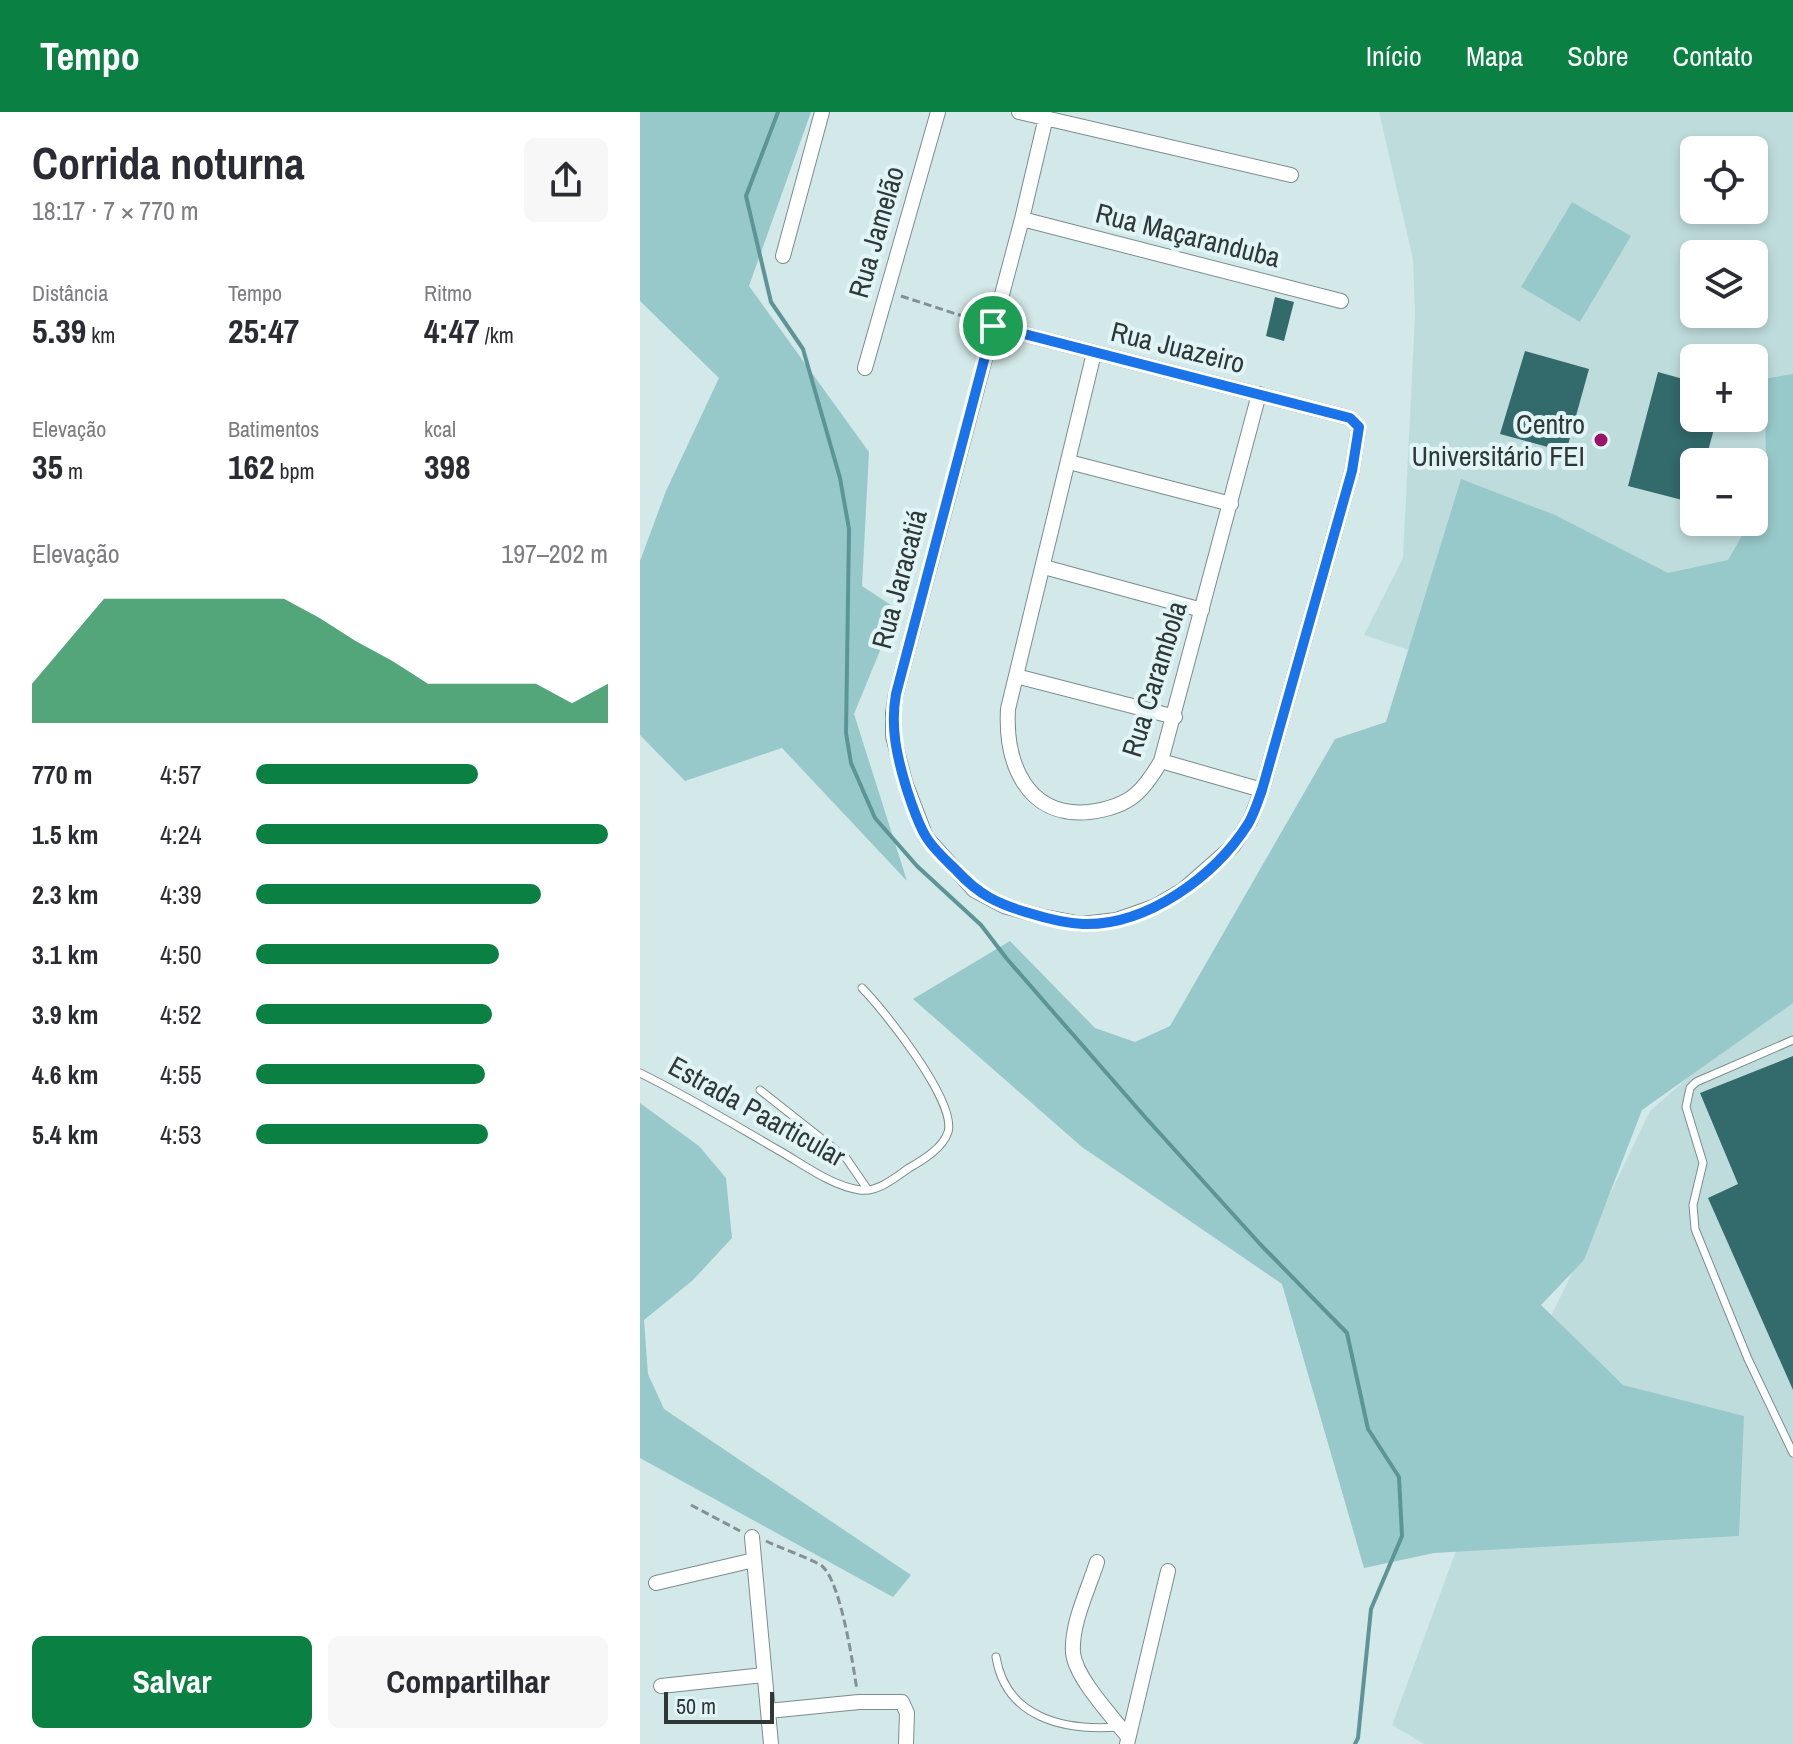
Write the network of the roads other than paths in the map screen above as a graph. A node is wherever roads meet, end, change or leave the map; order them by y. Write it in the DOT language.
graph roads {
  1 [pos="822,112"];
  2 [pos="938,112"];
  3 [pos="1019,112"];
  4 [pos="1038,114"];
  5 [pos="1291,175"];
  6 [pos="1022,219"];
  7 [pos="783,256"];
  8 [pos="1341,301"];
  9 [pos="993,326"];
  10 [pos="1094,353"];
  11 [pos="865,368"];
  12 [pos="1259,394"];
  13 [pos="1355,423"];
  14 [pos="1069,462"];
  15 [pos="1231,504"];
  16 [pos="1044,567"];
  17 [pos="1202,610"];
  18 [pos="1016,676"];
  19 [pos="1175,717"];
  20 [pos="1161,761"];
  21 [pos="1262,790"];
  22 [pos="862,988"];
  23 [pos="1793,1040"];
  24 [pos="640,1073"];
  25 [pos="760,1090"];
  26 [pos="868,1190"];
  27 [pos="1793,1453"];
  28 [pos="752,1537"];
  29 [pos="754,1560"];
  30 [pos="1097,1562"];
  31 [pos="1168,1571"];
  32 [pos="656,1583"];
  33 [pos="996,1657"];
  34 [pos="764,1675"];
  35 [pos="661,1686"];
  36 [pos="768,1711"];
  37 [pos="1125,1736"];
  38 [pos="771,1744"];
  39 [pos="906,1744"];
  1 -- 7 [label="street"];
  2 -- 11 [label="street, Rua Jamelão"];
  3 -- 4 [label="street"];
  4 -- 5 [label="street"];
  4 -- 6 [label="street, Rua Jaracatiá"];
  6 -- 8 [label="street, Rua Maçaranduba"];
  6 -- 9 [label="street, Rua Jaracatiá"];
  9 -- 10 [label="street, Rua Juazeiro"];
  9 -- 21 [label="street, Rua Jaracatiá"];
  10 -- 12 [label="street, Rua Juazeiro"];
  10 -- 14 [label="street, Rua Carambola"];
  12 -- 13 [label="street, Rua Juazeiro"];
  12 -- 15 [label="street, Rua Carambola"];
  13 -- 21 [label="street, Rua Jaracatiá"];
  14 -- 15 [label="street"];
  14 -- 16 [label="street, Rua Carambola"];
  15 -- 17 [label="street, Rua Carambola"];
  16 -- 17 [label="street"];
  16 -- 18 [label="street, Rua Carambola"];
  17 -- 19 [label="street, Rua Carambola"];
  18 -- 19 [label="street"];
  18 -- 20 [label="street, Rua Carambola"];
  19 -- 20 [label="street, Rua Carambola"];
  20 -- 21 [label="street"];
  22 -- 26 [label="lane, Estrada Paarticular"];
  23 -- 27 [label="lane"];
  24 -- 26 [label="lane, Estrada Paarticular"];
  25 -- 26 [label="lane"];
  28 -- 29 [label="street"];
  29 -- 32 [label="street"];
  29 -- 34 [label="street"];
  30 -- 37 [label="street"];
  31 -- 37 [label="street"];
  33 -- 37 [label="lane"];
  34 -- 35 [label="street"];
  34 -- 36 [label="street"];
  36 -- 38 [label="street"];
  36 -- 39 [label="street"];
}
